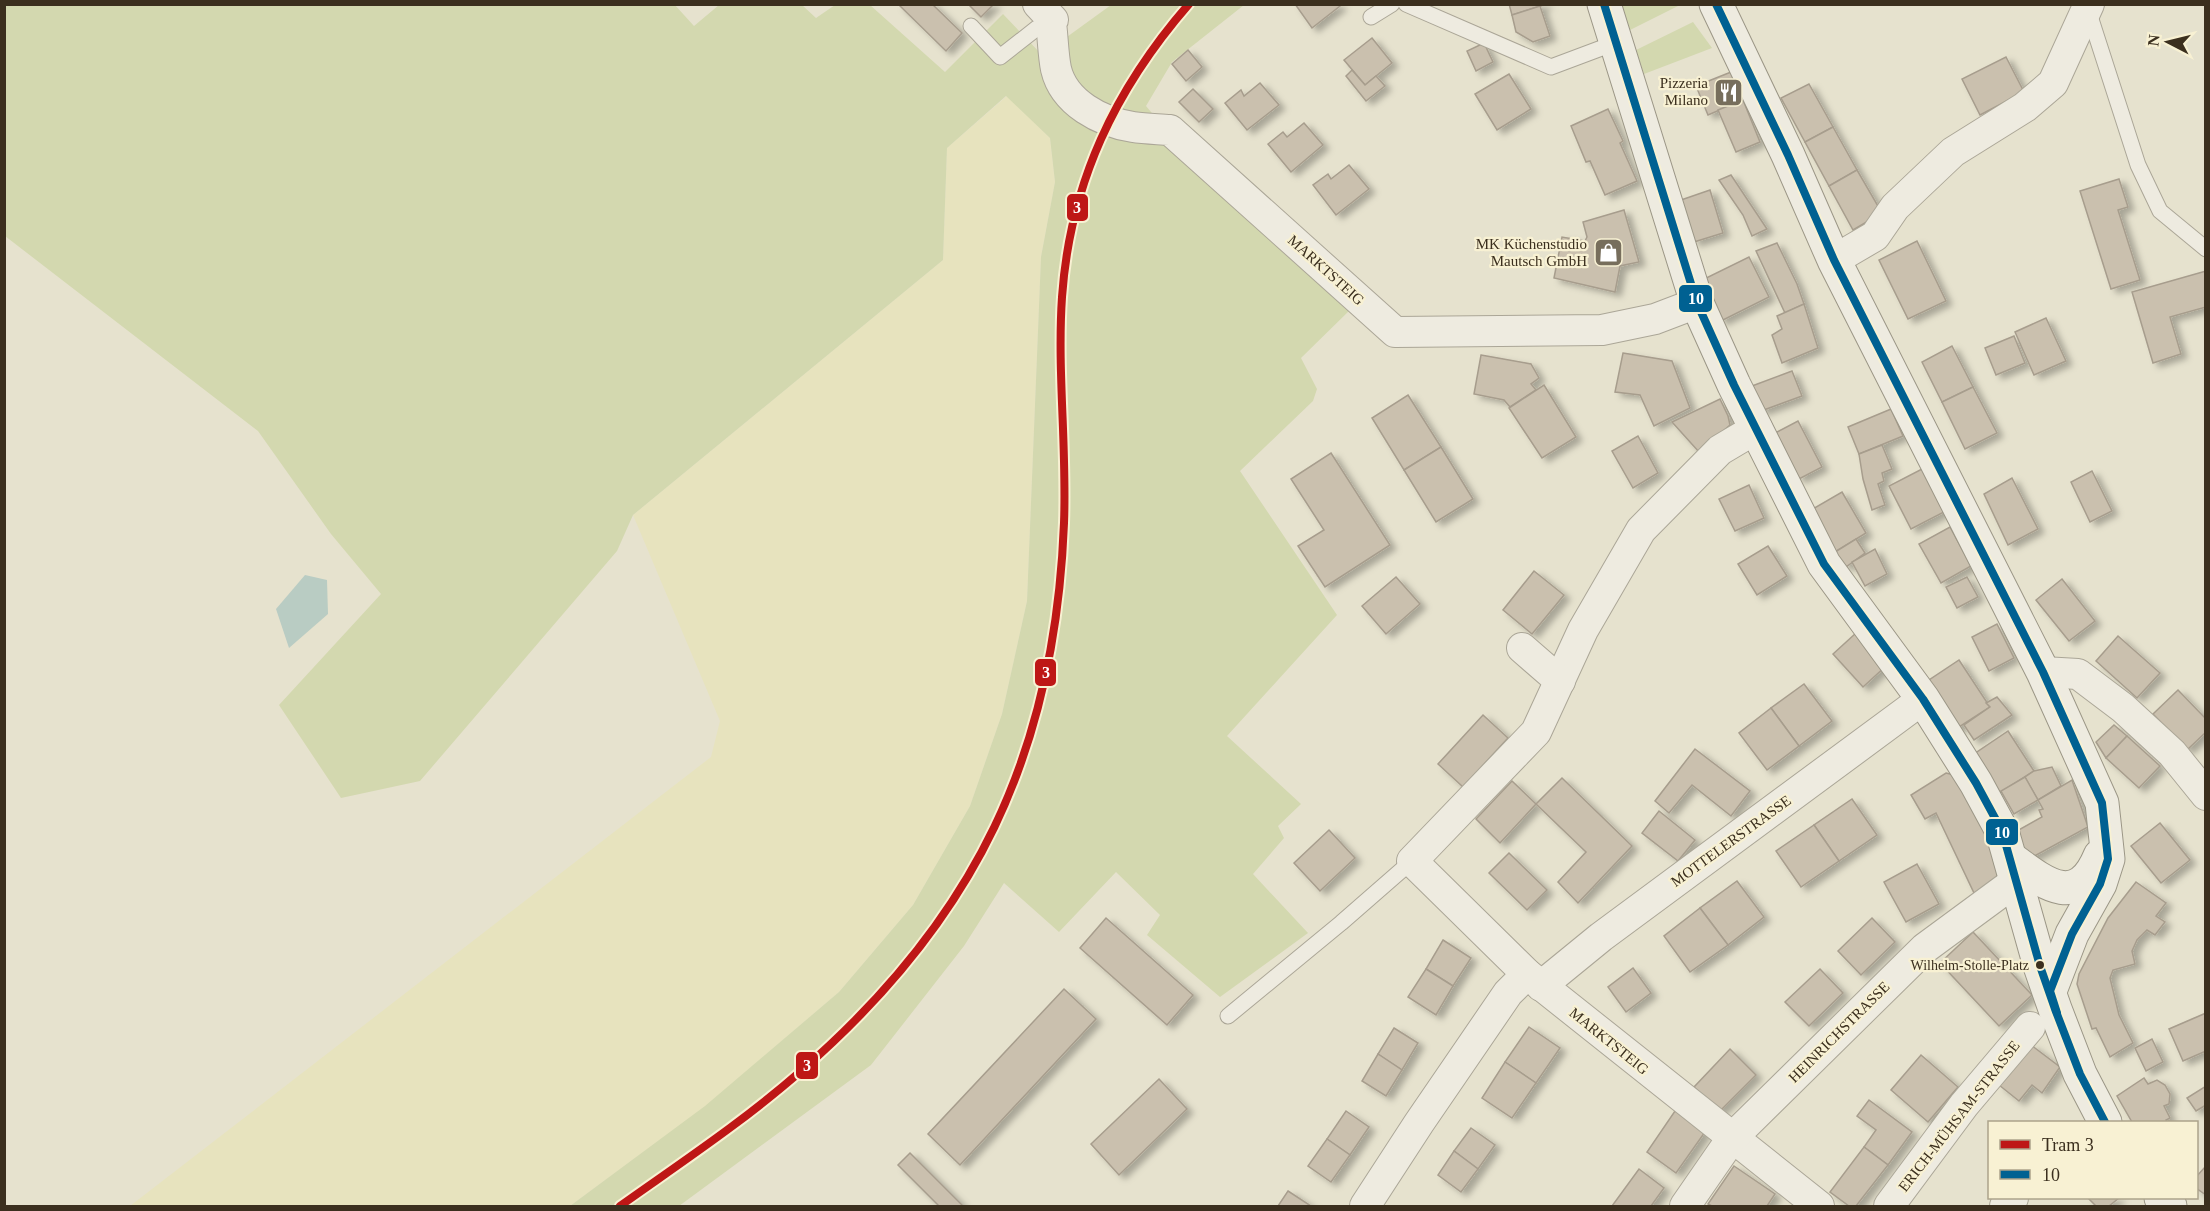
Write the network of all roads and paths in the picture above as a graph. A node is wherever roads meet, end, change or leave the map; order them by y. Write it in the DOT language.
graph roads {
  1 [pos="1392,4"];
  2 [pos="1406,4"];
  3 [pos="1604,4"];
  4 [pos="1716,4"];
  5 [pos="2088,5"];
  6 [pos="1052,13"];
  7 [pos="1371,17"];
  8 [pos="971,26"];
  9 [pos="1615,43"];
  10 [pos="2205,249"];
  11 [pos="1833,260"];
  12 [pos="1697,303"];
  13 [pos="1757,428"];
  14 [pos="1522,648"];
  15 [pos="2043,672"];
  16 [pos="1560,681"];
  17 [pos="1923,699"];
  18 [pos="2205,795"];
  19 [pos="2107,840"];
  20 [pos="1412,861"];
  21 [pos="2013,869"];
  22 [pos="1534,980"];
  23 [pos="2050,991"];
  24 [pos="1228,1016"];
  25 [pos="2030,1027"];
  26 [pos="2103,1121"];
  27 [pos="1732,1138"];
  28 [pos="1365,1206"];
  29 [pos="1685,1206"];
  30 [pos="1819,1206"];
  31 [pos="1889,1206"];
  1 -- 7 [label="lane"];
  2 -- 9 [label="lane"];
  3 -- 9 [label="main road"];
  4 -- 11 [label="main road"];
  5 -- 10 [label="lane"];
  5 -- 11 [label="street"];
  6 -- 8 [label="lane"];
  6 -- 12 [label="street, MARKTSTEIG"];
  9 -- 12 [label="main road"];
  11 -- 15 [label="main road"];
  12 -- 13 [label="main road"];
  13 -- 16 [label="street"];
  13 -- 17 [label="main road"];
  14 -- 16 [label="street"];
  15 -- 18 [label="street"];
  15 -- 19 [label="main road"];
  16 -- 20 [label="street"];
  17 -- 21 [label="main road"];
  17 -- 22 [label="street, MOTTELERSTRASSE"];
  19 -- 21 [label="main road"];
  19 -- 23 [label="main road"];
  20 -- 22 [label="street, MARKTSTEIG"];
  20 -- 24 [label="lane"];
  21 -- 23 [label="main road"];
  21 -- 27 [label="street, HEINRICHSTRASSE"];
  22 -- 27 [label="street, MARKTSTEIG"];
  22 -- 28 [label="street, MOTTELERSTRASSE"];
  23 -- 26 [label="main road"];
  25 -- 31 [label="street, ERICH-MÜHSAM-STRASSE"];
  27 -- 29 [label="street, HEINRICHSTRASSE"];
  27 -- 30 [label="street, MARKTSTEIG"];
}
